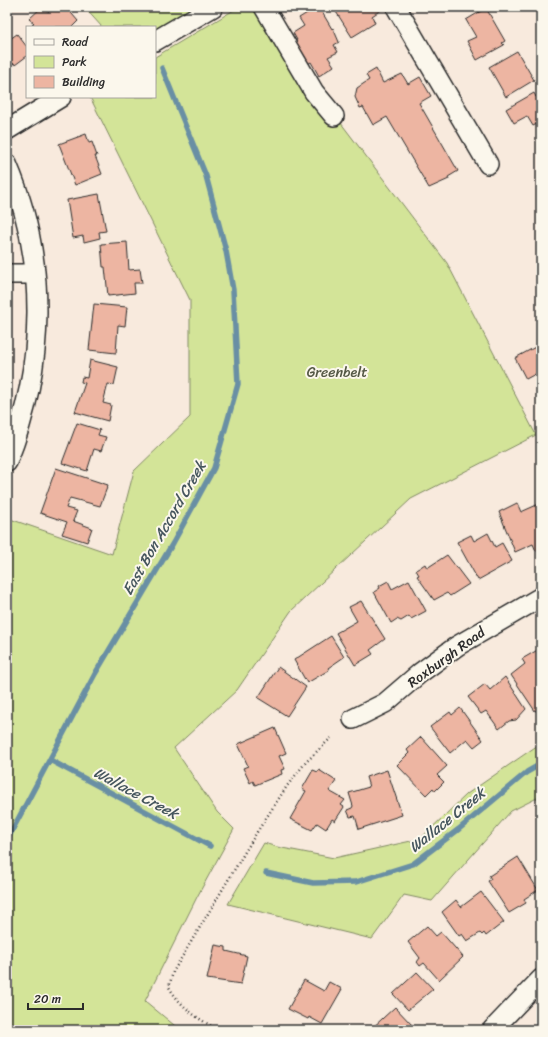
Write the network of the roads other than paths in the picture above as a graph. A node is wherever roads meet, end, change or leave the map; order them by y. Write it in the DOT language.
graph roads {
  1 [pos="213,7"];
  2 [pos="264,7"];
  3 [pos="396,7"];
  4 [pos="156,40"];
  5 [pos="59,98"];
  6 [pos="334,116"];
  7 [pos="7,130"];
  8 [pos="7,164"];
  9 [pos="488,164"];
  10 [pos="7,274"];
  11 [pos="34,274"];
  12 [pos="7,462"];
  13 [pos="541,597"];
  14 [pos="353,719"];
  15 [pos="541,979"];
  16 [pos="492,1030"];
  1 -- 4 [label="street"];
  2 -- 6 [label="street"];
  3 -- 9 [label="street"];
  5 -- 7 [label="street"];
  8 -- 11 [label="street"];
  10 -- 11 [label="street"];
  11 -- 12 [label="street"];
  13 -- 14 [label="street, Roxburgh Road"];
  15 -- 16 [label="street"];
}
